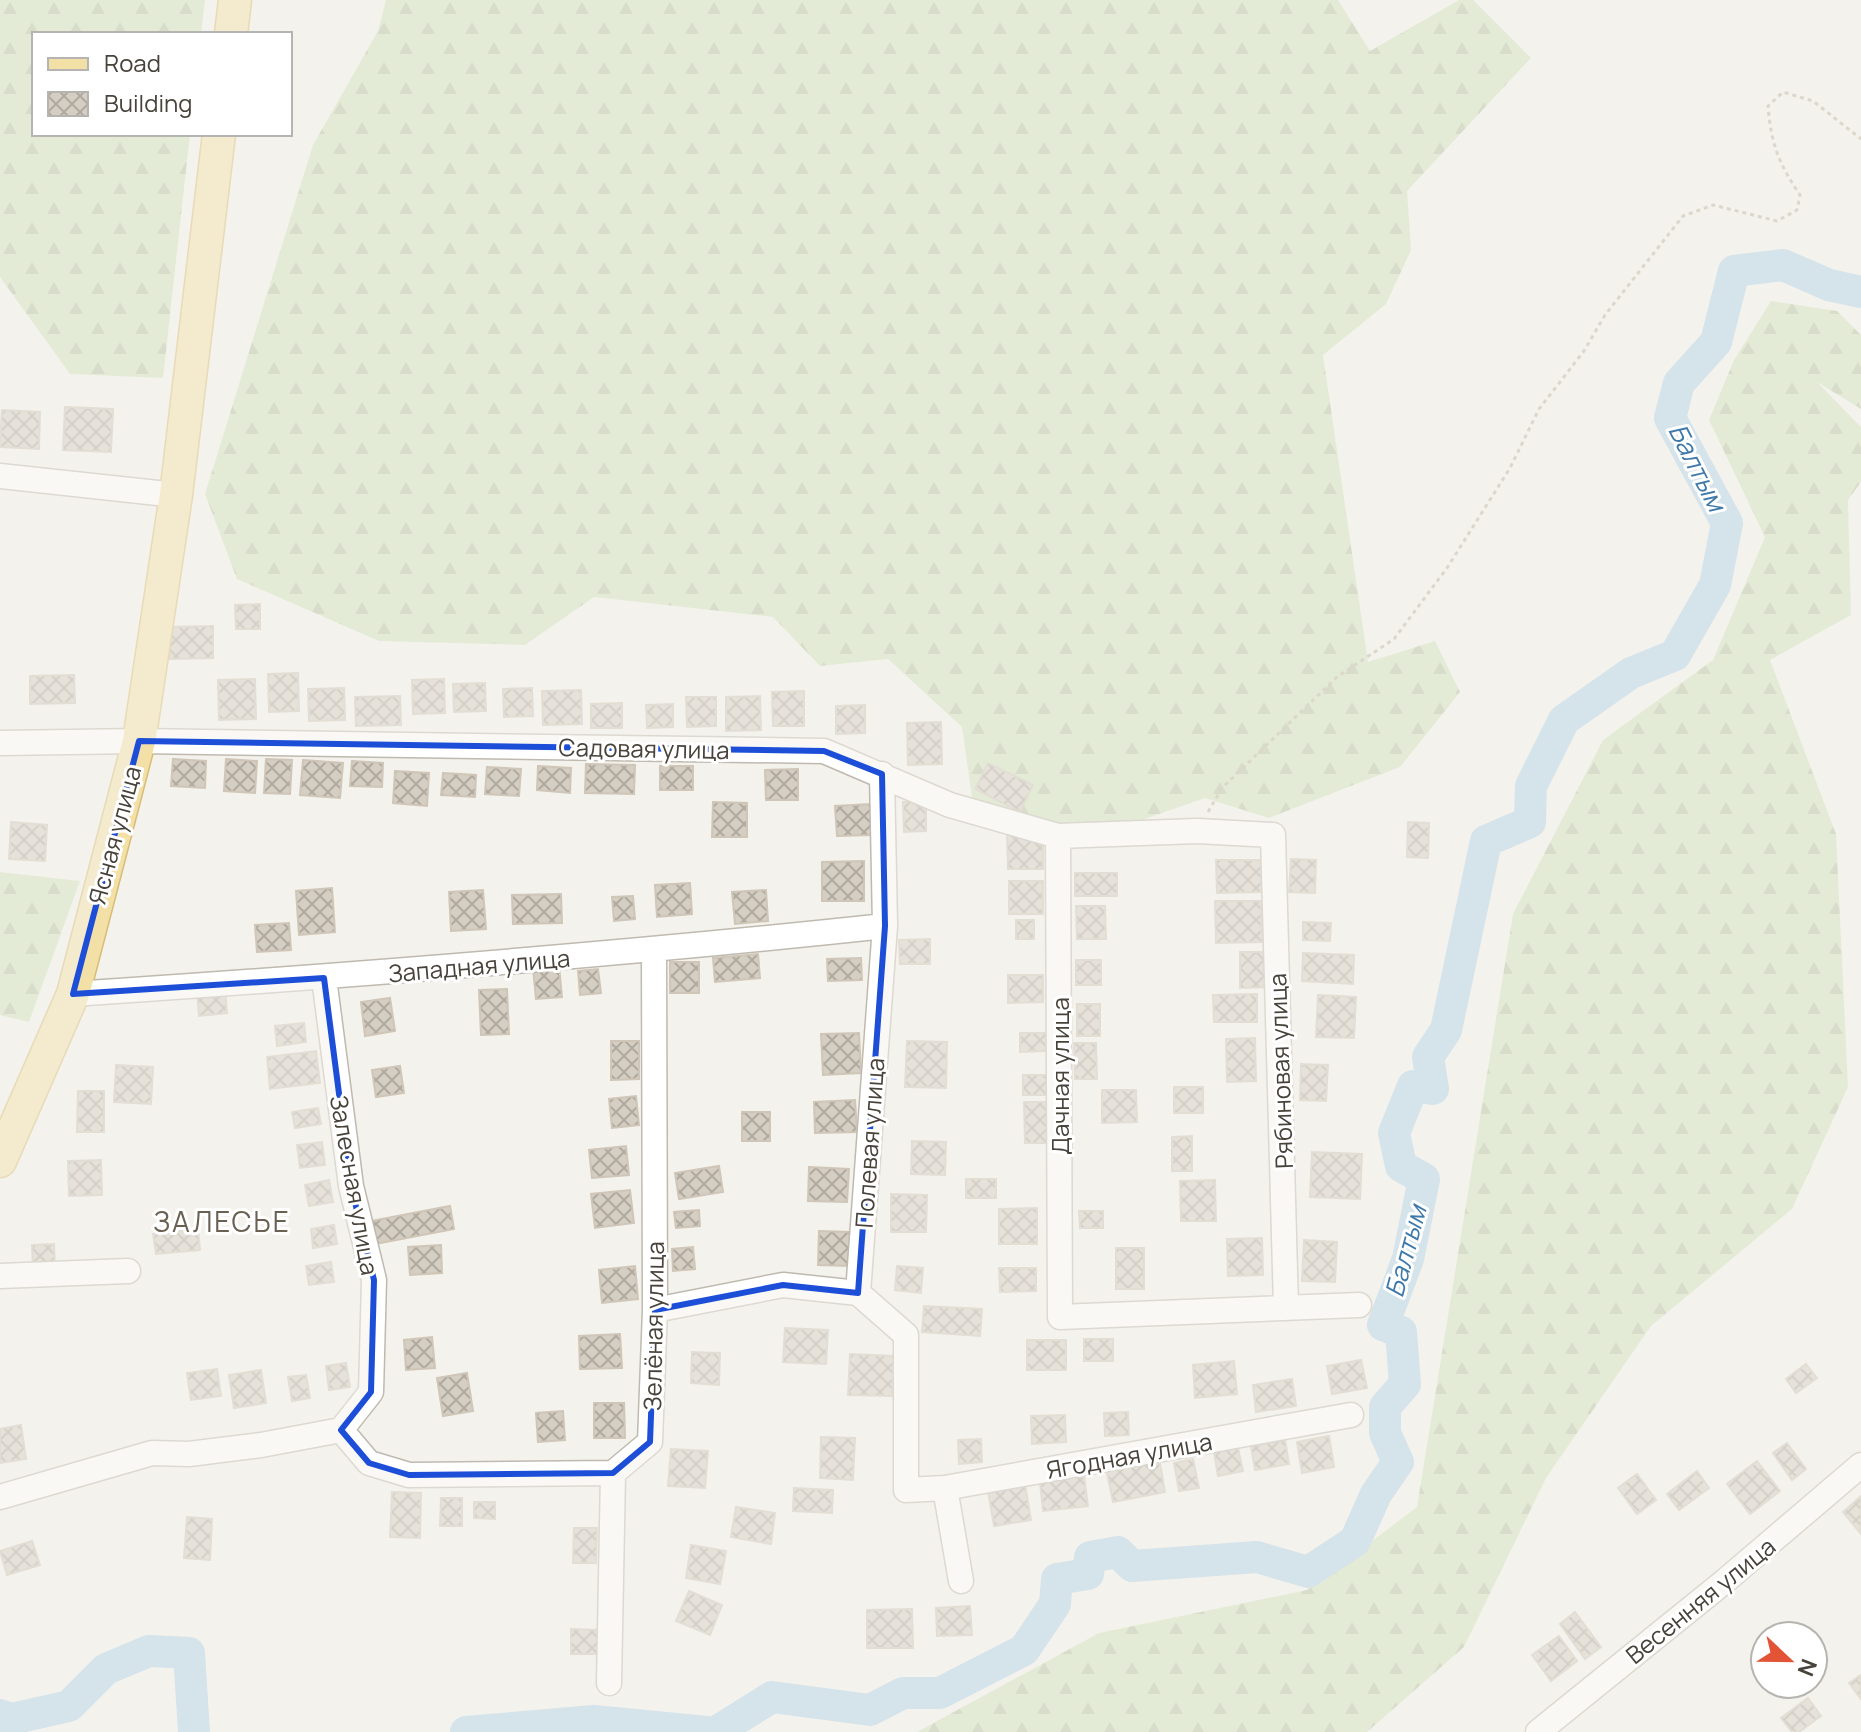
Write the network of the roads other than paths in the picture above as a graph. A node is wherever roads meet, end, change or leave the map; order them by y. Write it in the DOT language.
graph roads {
  1 [pos="235,0"];
  2 [pos="231,32"];
  3 [pos="219,136"];
  4 [pos="0,476"];
  5 [pos="176,495"];
  6 [pos="139,741"];
  7 [pos="0,743"];
  8 [pos="882,774"];
  9 [pos="1273,835"];
  10 [pos="1058,836"];
  11 [pos="885,926"];
  12 [pos="654,951"];
  13 [pos="324,978"];
  14 [pos="73,994"];
  15 [pos="0,1161"];
  16 [pos="128,1271"];
  17 [pos="0,1276"];
  18 [pos="858,1293"];
  19 [pos="1359,1305"];
  20 [pos="1286,1308"];
  21 [pos="655,1310"];
  22 [pos="1351,1415"];
  23 [pos="341,1430"];
  24 [pos="1861,1465"];
  25 [pos="613,1473"];
  26 [pos="945,1488"];
  27 [pos="0,1497"];
  28 [pos="961,1581"];
  29 [pos="609,1683"];
  30 [pos="1538,1732"];
  1 -- 2 [label="main road"];
  3 -- 5 [label="main road, Ясная улица"];
  4 -- 5 [label="street"];
  5 -- 6 [label="main road, Ясная улица"];
  6 -- 7 [label="street, Садовая улица"];
  6 -- 8 [label="street, Садовая улица"];
  6 -- 14 [label="main road, Ясная улица"];
  8 -- 10 [label="street, Садовая улица"];
  8 -- 11 [label="street, Полевая улица"];
  9 -- 10 [label="street, Садовая улица"];
  9 -- 20 [label="street, Рябиновая улица"];
  10 -- 20 [label="street, Дачная улица"];
  11 -- 12 [label="street, Западная улица"];
  11 -- 18 [label="street, Полевая улица"];
  12 -- 13 [label="street, Западная улица"];
  12 -- 21 [label="street, Зелёная улица"];
  13 -- 14 [label="street, Западная улица"];
  13 -- 23 [label="street, Залесная улица"];
  14 -- 15 [label="main road, Ясная улица"];
  16 -- 17 [label="street"];
  18 -- 21 [label="street"];
  18 -- 26 [label="street, Ягодная улица"];
  19 -- 20 [label="street"];
  21 -- 25 [label="street, Зелёная улица"];
  22 -- 26 [label="street, Ягодная улица"];
  23 -- 25 [label="street"];
  23 -- 27 [label="street"];
  24 -- 30 [label="street, Весенняя улица"];
  25 -- 29 [label="street"];
  26 -- 28 [label="street"];
}
